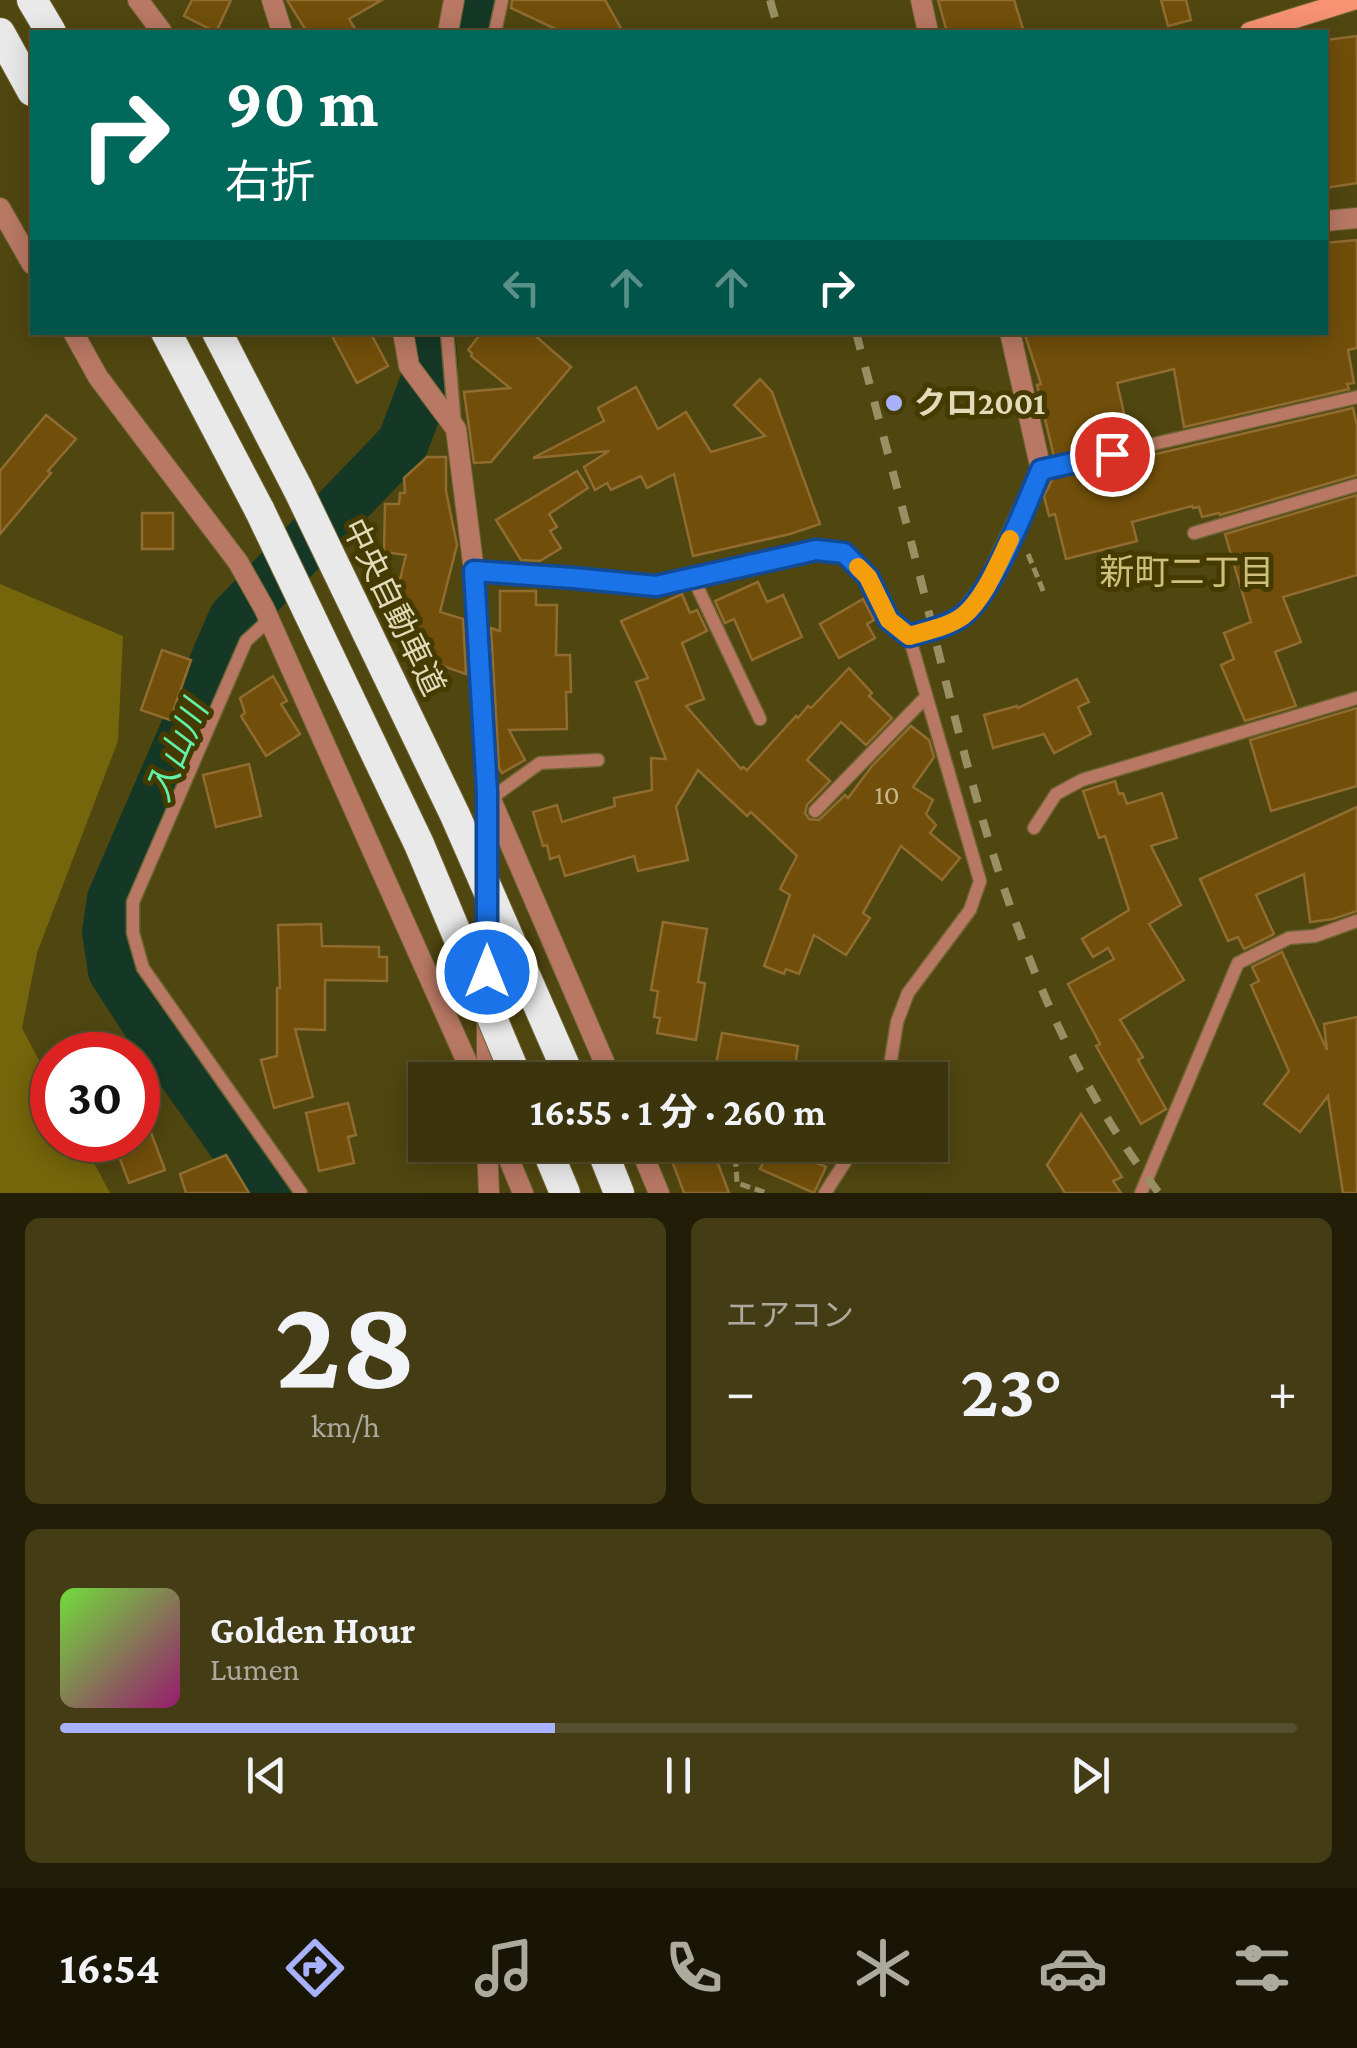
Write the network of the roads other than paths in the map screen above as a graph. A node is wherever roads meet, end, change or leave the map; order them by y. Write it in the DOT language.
graph roads {
  1 [pos="32,0"];
  2 [pos="138,0"];
  3 [pos="272,0"];
  4 [pos="454,0"];
  5 [pos="502,0"];
  6 [pos="921,0"];
  7 [pos="1353,0"];
  8 [pos="50,30"];
  9 [pos="160,30"];
  10 [pos="281,30"];
  11 [pos="448,30"];
  12 [pos="494,30"];
  13 [pos="928,30"];
  14 [pos="1256,30"];
  15 [pos="0,33"];
  16 [pos="30,86"];
  17 [pos="0,208"];
  18 [pos="1357,218"];
  19 [pos="1328,221"];
  20 [pos="30,260"];
  21 [pos="75,335"];
  22 [pos="168,335"];
  23 [pos="219,335"];
  24 [pos="404,335"];
  25 [pos="447,335"];
  26 [pos="1011,335"];
  27 [pos="1357,397"];
  28 [pos="450,422"];
  29 [pos="1041,470"];
  30 [pos="1357,485"];
  31 [pos="1194,533"];
  32 [pos="474,571"];
  33 [pos="693,578"];
  34 [pos="266,614"];
  35 [pos="909,636"];
  36 [pos="925,698"];
  37 [pos="1357,698"];
  38 [pos="760,719"];
  39 [pos="598,760"];
  40 [pos="489,795"];
  41 [pos="815,811"];
  42 [pos="1034,828"];
  43 [pos="1357,920"];
  44 [pos="467,1062"];
  45 [pos="486,1062"];
  46 [pos="510,1062"];
  47 [pos="564,1062"];
  48 [pos="604,1062"];
  49 [pos="891,1062"];
  50 [pos="487,1162"];
  51 [pos="510,1162"];
  52 [pos="552,1162"];
  53 [pos="607,1162"];
  54 [pos="646,1162"];
  55 [pos="845,1162"];
  56 [pos="301,1193"];
  57 [pos="489,1193"];
  58 [pos="523,1193"];
  59 [pos="565,1193"];
  60 [pos="619,1193"];
  61 [pos="658,1193"];
  62 [pos="825,1193"];
  63 [pos="1140,1193"];
  1 -- 8 [label="highway"];
  2 -- 9 [label="street"];
  3 -- 10 [label="street"];
  4 -- 11 [label="street"];
  5 -- 12 [label="lane"];
  6 -- 13 [label="street"];
  7 -- 14 [label="main road"];
  15 -- 16 [label="highway"];
  17 -- 20 [label="street"];
  18 -- 19 [label="street"];
  21 -- 34 [label="street"];
  22 -- 46 [label="highway, bridge"];
  23 -- 47 [label="highway, 中央自動車道, bridge"];
  24 -- 28 [label="street"];
  25 -- 28 [label="lane"];
  26 -- 29 [label="street"];
  27 -- 29 [label="lane"];
  28 -- 32 [label="street"];
  29 -- 35 [label="street"];
  30 -- 31 [label="lane"];
  32 -- 33 [label="street"];
  32 -- 40 [label="street"];
  33 -- 35 [label="street"];
  33 -- 38 [label="lane"];
  34 -- 44 [label="street"];
  34 -- 56 [label="lane"];
  35 -- 36 [label="lane"];
  36 -- 41 [label="lane"];
  36 -- 49 [label="lane"];
  37 -- 42 [label="lane"];
  39 -- 40 [label="lane"];
  40 -- 45 [label="street"];
  40 -- 48 [label="street"];
  43 -- 63 [label="lane"];
  50 -- 57 [label="street"];
  51 -- 58 [label="street"];
  52 -- 59 [label="highway"];
  53 -- 60 [label="highway"];
  54 -- 61 [label="street"];
  55 -- 62 [label="lane"];
}
